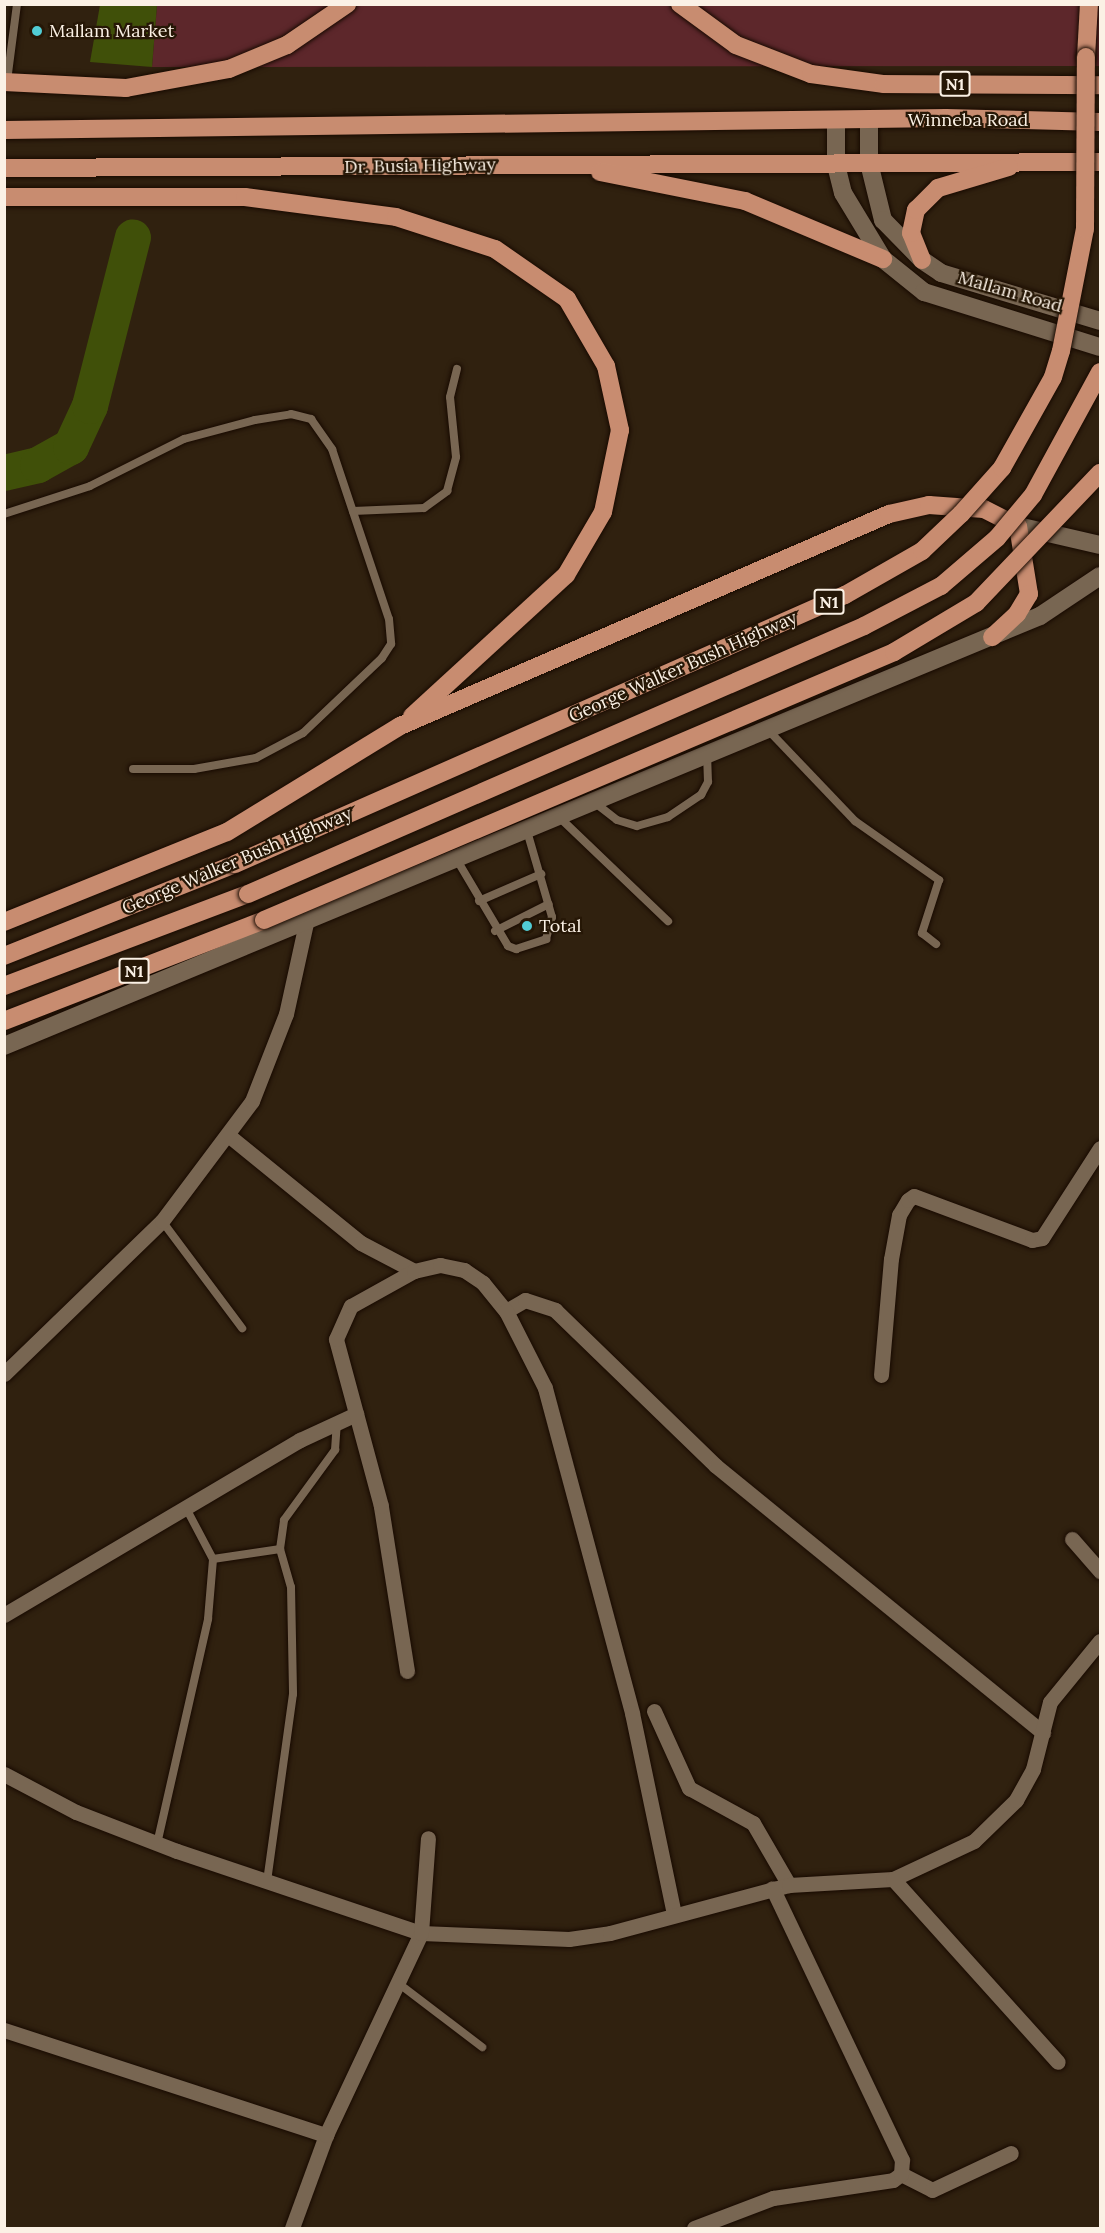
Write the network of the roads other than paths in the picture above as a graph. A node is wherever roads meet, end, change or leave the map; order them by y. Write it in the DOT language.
graph roads {
  1 [pos="17,4"];
  2 [pos="347,4"];
  3 [pos="680,4"];
  4 [pos="1089,4"];
  5 [pos="6,82"];
  6 [pos="1101,85"];
  7 [pos="836,122"];
  8 [pos="869,122"];
  9 [pos="1101,122"];
  10 [pos="4,130"];
  11 [pos="1025,162"];
  12 [pos="1101,162"];
  13 [pos="869,163"];
  14 [pos="560,164"];
  15 [pos="836,165"];
  16 [pos="4,168"];
  17 [pos="4,197"];
  18 [pos="883,259"];
  19 [pos="922,260"];
  20 [pos="1101,321"];
  21 [pos="1101,347"];
  22 [pos="456,369"];
  23 [pos="1101,372"];
  24 [pos="1101,473"];
  25 [pos="352,512"];
  26 [pos="4,514"];
  27 [pos="1018,526"];
  28 [pos="1101,545"];
  29 [pos="1100,578"];
  30 [pos="992,637"];
  31 [pos="400,726"];
  32 [pos="768,730"];
  33 [pos="707,755"];
  34 [pos="133,769"];
  35 [pos="594,802"];
  36 [pos="560,817"];
  37 [pos="527,831"];
  38 [pos="458,860"];
  39 [pos="541,874"];
  40 [pos="479,901"];
  41 [pos="549,904"];
  42 [pos="668,921"];
  43 [pos="4,922"];
  44 [pos="306,923"];
  45 [pos="495,931"];
  46 [pos="936,944"];
  47 [pos="4,956"];
  48 [pos="4,986"];
  49 [pos="4,1021"];
  50 [pos="4,1046"];
  51 [pos="228,1135"];
  52 [pos="1101,1148"];
  53 [pos="162,1221"];
  54 [pos="414,1271"];
  55 [pos="506,1311"];
  56 [pos="242,1328"];
  57 [pos="4,1374"];
  58 [pos="881,1375"];
  59 [pos="356,1414"];
  60 [pos="337,1421"];
  61 [pos="186,1508"];
  62 [pos="1072,1539"];
  63 [pos="280,1550"];
  64 [pos="213,1559"];
  65 [pos="1101,1571"];
  66 [pos="4,1615"];
  67 [pos="1101,1641"];
  68 [pos="407,1671"];
  69 [pos="654,1711"];
  70 [pos="1043,1733"];
  71 [pos="4,1774"];
  72 [pos="428,1838"];
  73 [pos="157,1844"];
  74 [pos="893,1880"];
  75 [pos="267,1884"];
  76 [pos="789,1884"];
  77 [pos="772,1888"];
  78 [pos="674,1914"];
  79 [pos="421,1933"];
  80 [pos="398,1983"];
  81 [pos="4,2030"];
  82 [pos="483,2047"];
  83 [pos="1058,2062"];
  84 [pos="326,2135"];
  85 [pos="1011,2153"];
  86 [pos="901,2174"];
  87 [pos="292,2229"];
  88 [pos="694,2229"];
  1 -- 5 [label="lane"];
  2 -- 5 [label="highway"];
  3 -- 6 [label="highway, N1"];
  4 -- 47 [label="highway, George Walker Bush Highway / N1, bridge"];
  7 -- 8 [label="highway, Winneba Road"];
  7 -- 10 [label="highway"];
  7 -- 15 [label="street"];
  8 -- 9 [label="highway, Winneba Road"];
  8 -- 13 [label="street, Mallam Road"];
  11 -- 12 [label="highway"];
  11 -- 13 [label="highway"];
  11 -- 19 [label="highway"];
  13 -- 15 [label="highway"];
  13 -- 19 [label="street, Mallam Road"];
  14 -- 15 [label="highway, Dr. Busia Highway"];
  14 -- 16 [label="highway, Dr. Busia Highway"];
  14 -- 18 [label="highway"];
  15 -- 18 [label="street"];
  17 -- 31 [label="highway"];
  18 -- 21 [label="street"];
  19 -- 20 [label="street, Mallam Road"];
  22 -- 25 [label="lane"];
  23 -- 48 [label="highway, George Walker Bush Highway / N1, bridge"];
  24 -- 49 [label="highway, N1, bridge"];
  25 -- 26 [label="lane"];
  25 -- 34 [label="lane"];
  27 -- 28 [label="street"];
  27 -- 30 [label="highway"];
  27 -- 31 [label="highway"];
  29 -- 30 [label="street"];
  30 -- 32 [label="street"];
  31 -- 43 [label="highway"];
  32 -- 33 [label="street"];
  32 -- 46 [label="lane"];
  33 -- 35 [label="street"];
  33 -- 35 [label="lane"];
  35 -- 36 [label="street"];
  36 -- 37 [label="street"];
  36 -- 42 [label="lane"];
  37 -- 38 [label="street"];
  37 -- 39 [label="lane"];
  38 -- 40 [label="lane"];
  38 -- 44 [label="street"];
  39 -- 40 [label="lane"];
  39 -- 41 [label="lane"];
  40 -- 45 [label="lane"];
  41 -- 45 [label="lane"];
  41 -- 45 [label="lane"];
  44 -- 50 [label="street"];
  44 -- 51 [label="street"];
  51 -- 53 [label="street"];
  51 -- 54 [label="street"];
  52 -- 58 [label="street"];
  53 -- 56 [label="lane"];
  53 -- 57 [label="street"];
  54 -- 55 [label="street"];
  54 -- 59 [label="street"];
  55 -- 70 [label="street"];
  55 -- 78 [label="street"];
  59 -- 60 [label="street"];
  59 -- 68 [label="street"];
  60 -- 61 [label="street"];
  60 -- 63 [label="lane"];
  61 -- 64 [label="lane"];
  61 -- 66 [label="street"];
  62 -- 65 [label="street"];
  63 -- 64 [label="lane"];
  63 -- 75 [label="lane"];
  64 -- 73 [label="lane"];
  67 -- 70 [label="street"];
  69 -- 76 [label="street"];
  70 -- 74 [label="street"];
  71 -- 73 [label="street"];
  72 -- 79 [label="street"];
  73 -- 75 [label="street"];
  74 -- 76 [label="street"];
  74 -- 83 [label="street"];
  75 -- 79 [label="street"];
  76 -- 77 [label="street"];
  77 -- 78 [label="street"];
  77 -- 86 [label="street"];
  78 -- 79 [label="street"];
  79 -- 80 [label="street"];
  80 -- 82 [label="lane"];
  80 -- 84 [label="street"];
  81 -- 84 [label="street"];
  84 -- 87 [label="street"];
  85 -- 86 [label="street"];
  86 -- 88 [label="street"];
}
